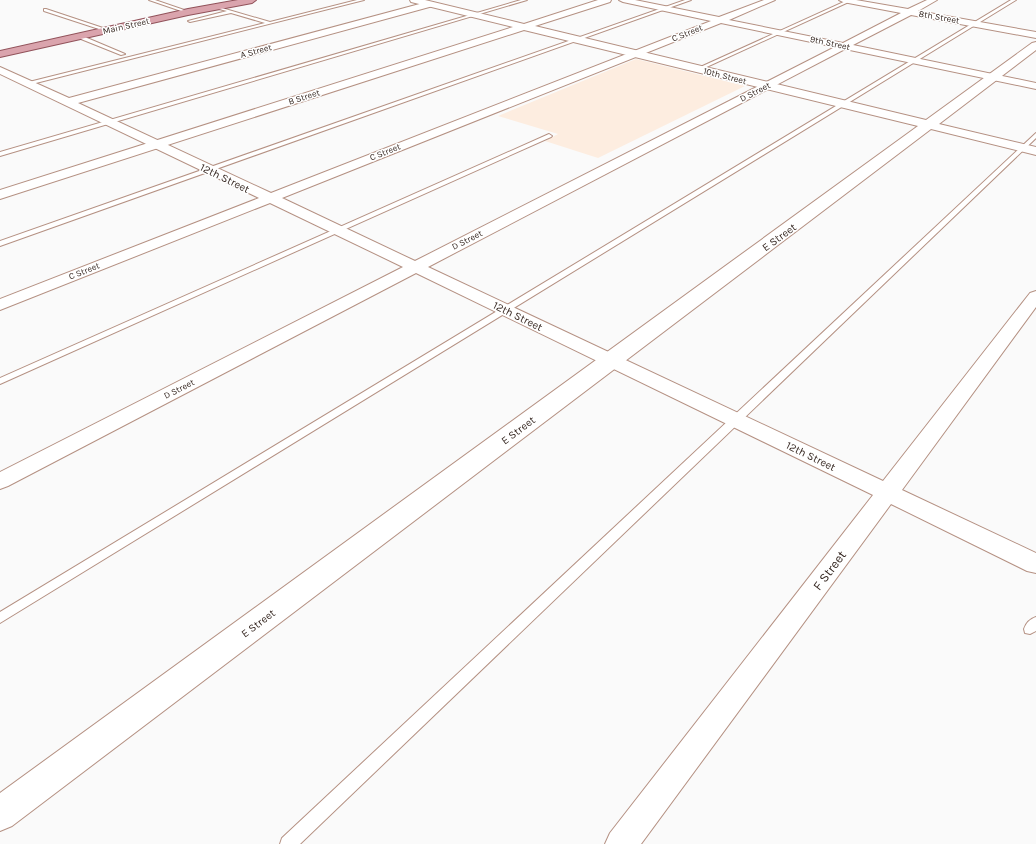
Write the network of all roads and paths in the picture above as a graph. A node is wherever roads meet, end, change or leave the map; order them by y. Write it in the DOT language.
graph roads {
  1 [pos="151,0"];
  2 [pos="252,0"];
  3 [pos="362,0"];
  4 [pos="414,0"];
  5 [pos="444,0"];
  6 [pos="525,0"];
  7 [pos="607,0"];
  8 [pos="623,0"];
  9 [pos="689,0"];
  10 [pos="771,0"];
  11 [pos="848,0"];
  12 [pos="933,0"];
  13 [pos="1014,0"];
  14 [pos="430,4"];
  15 [pos="216,6"];
  16 [pos="664,9"];
  17 [pos="45,10"];
  18 [pos="232,11"];
  19 [pos="910,12"];
  20 [pos="475,15"];
  21 [pos="189,16"];
  22 [pos="273,16"];
  23 [pos="259,20"];
  24 [pos="720,20"];
  25 [pos="270,23"];
  26 [pos="976,24"];
  27 [pos="524,27"];
  28 [pos="107,30"];
  29 [pos="779,32"];
  30 [pos="1036,35"];
  31 [pos="82,38"];
  32 [pos="98,39"];
  33 [pos="577,40"];
  34 [pos="1036,45"];
  35 [pos="845,46"];
  36 [pos="0,54"];
  37 [pos="123,54"];
  38 [pos="635,54"];
  39 [pos="914,60"];
  40 [pos="698,69"];
  41 [pos="0,70"];
  42 [pos="994,77"];
  43 [pos="28,84"];
  44 [pos="767,86"];
  45 [pos="1036,86"];
  46 [pos="68,102"];
  47 [pos="843,104"];
  48 [pos="110,122"];
  49 [pos="929,125"];
  50 [pos="1036,135"];
  51 [pos="549,136"];
  52 [pos="156,145"];
  53 [pos="1022,148"];
  54 [pos="1036,151"];
  55 [pos="0,154"];
  56 [pos="209,170"];
  57 [pos="0,195"];
  58 [pos="268,198"];
  59 [pos="337,231"];
  60 [pos="0,244"];
  61 [pos="414,267"];
  62 [pos="1036,296"];
  63 [pos="0,305"];
  64 [pos="506,310"];
  65 [pos="611,361"];
  66 [pos="0,381"];
  67 [pos="736,420"];
  68 [pos="0,481"];
  69 [pos="887,493"];
  70 [pos="1036,564"];
  71 [pos="0,618"];
  72 [pos="0,814"];
  73 [pos="288,844"];
  74 [pos="621,844"];
  1 -- 21 [label="lane"];
  2 -- 15 [label="main road, Main Street"];
  3 -- 25 [label="lane"];
  4 -- 14 [label="street, 10th Street"];
  5 -- 14 [label="street, A Street"];
  6 -- 20 [label="lane"];
  7 -- 27 [label="street, B Street"];
  8 -- 16 [label="street, 9th Street"];
  9 -- 16 [label="lane"];
  10 -- 24 [label="street, C Street"];
  11 -- 19 [label="street, 8th Street"];
  11 -- 29 [label="lane"];
  12 -- 19 [label="street, D Street"];
  13 -- 26 [label="lane"];
  14 -- 20 [label="street, 10th Street"];
  14 -- 46 [label="street, A Street"];
  15 -- 18 [label="lane"];
  15 -- 21 [label="main road, Main Street"];
  16 -- 24 [label="street, 9th Street"];
  16 -- 33 [label="lane"];
  17 -- 28 [label="lane"];
  18 -- 21 [label="lane"];
  18 -- 23 [label="lane"];
  19 -- 26 [label="street, 8th Street"];
  19 -- 35 [label="street, D Street"];
  20 -- 27 [label="street, 10th Street"];
  20 -- 48 [label="lane"];
  21 -- 28 [label="main road, Main Street"];
  22 -- 23 [label="lane"];
  23 -- 25 [label="lane"];
  24 -- 29 [label="street, 9th Street"];
  24 -- 38 [label="street, C Street"];
  25 -- 43 [label="lane"];
  26 -- 30 [label="street, 8th Street"];
  26 -- 39 [label="lane"];
  27 -- 33 [label="street, 10th Street"];
  27 -- 52 [label="street, B Street"];
  28 -- 31 [label="main road, Main Street"];
  29 -- 35 [label="street, 9th Street"];
  29 -- 40 [label="lane"];
  31 -- 32 [label="lane"];
  31 -- 36 [label="main road, Main Street"];
  31 -- 37 [label="lane"];
  33 -- 38 [label="street, 10th Street"];
  33 -- 56 [label="lane"];
  34 -- 42 [label="street, E Street"];
  35 -- 39 [label="street, 9th Street"];
  35 -- 44 [label="street, D Street"];
  38 -- 40 [label="street, 10th Street"];
  38 -- 58 [label="street, C Street"];
  39 -- 42 [label="street, 9th Street"];
  39 -- 47 [label="lane"];
  40 -- 44 [label="street, 10th Street"];
  41 -- 43 [label="street, 12th Street"];
  42 -- 45 [label="street, 9th Street"];
  42 -- 49 [label="street, E Street"];
  43 -- 46 [label="street, 12th Street"];
  44 -- 47 [label="street, 10th Street"];
  44 -- 61 [label="street, D Street"];
  46 -- 48 [label="street, 12th Street"];
  47 -- 49 [label="street, 10th Street"];
  47 -- 64 [label="lane"];
  48 -- 52 [label="street, 12th Street"];
  48 -- 55 [label="lane"];
  49 -- 53 [label="street, 10th Street"];
  49 -- 65 [label="street, E Street"];
  50 -- 53 [label="lane"];
  51 -- 59 [label="lane"];
  52 -- 56 [label="street, 12th Street"];
  52 -- 57 [label="street, B Street"];
  53 -- 54 [label="street, 10th Street"];
  53 -- 67 [label="lane"];
  56 -- 58 [label="street, 12th Street"];
  56 -- 60 [label="lane"];
  58 -- 59 [label="street, 12th Street"];
  58 -- 63 [label="street, C Street"];
  59 -- 61 [label="street, 12th Street"];
  59 -- 66 [label="lane"];
  61 -- 64 [label="street, 12th Street"];
  61 -- 68 [label="street, D Street"];
  62 -- 69 [label="street, F Street"];
  64 -- 65 [label="street, 12th Street"];
  64 -- 71 [label="lane"];
  65 -- 67 [label="street, 12th Street"];
  65 -- 72 [label="street, E Street"];
  67 -- 69 [label="street, 12th Street"];
  67 -- 73 [label="lane"];
  69 -- 70 [label="street, 12th Street"];
  69 -- 74 [label="street, F Street"];
}
